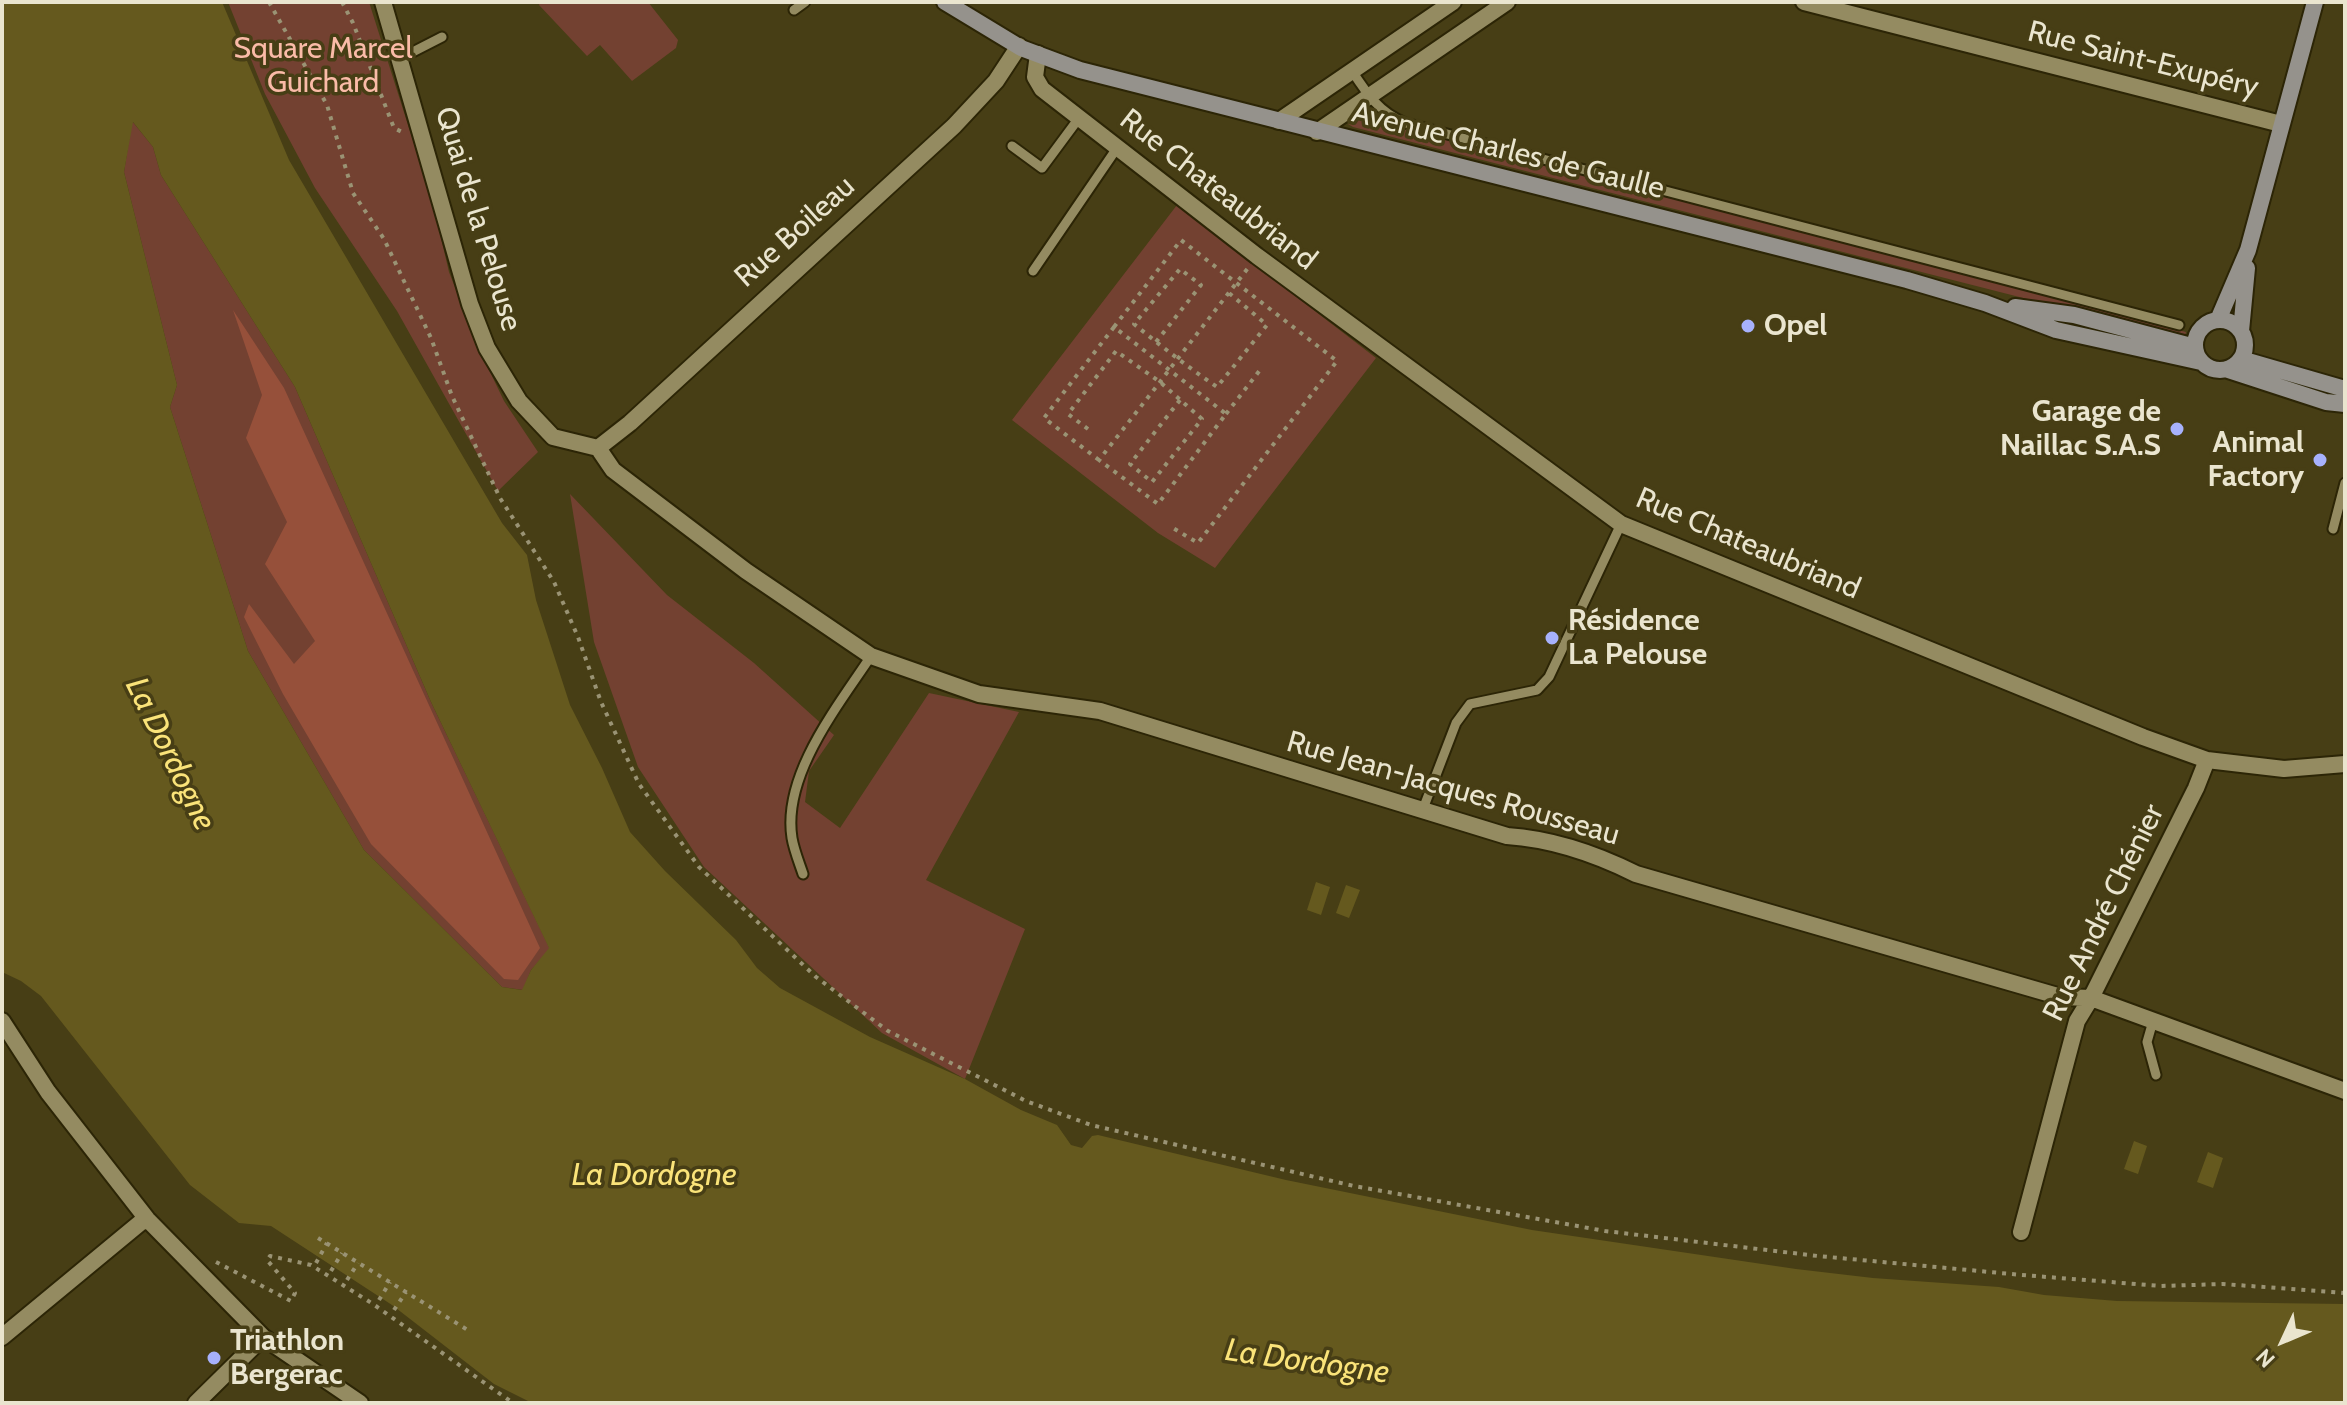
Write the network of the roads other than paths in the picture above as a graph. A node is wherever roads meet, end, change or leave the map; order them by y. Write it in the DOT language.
graph roads {
  1 [pos="383,2"];
  2 [pos="805,2"];
  3 [pos="945,2"];
  4 [pos="1453,2"];
  5 [pos="1507,2"];
  6 [pos="1804,2"];
  7 [pos="2315,2"];
  8 [pos="794,10"];
  9 [pos="442,37"];
  10 [pos="1019,46"];
  11 [pos="1038,54"];
  12 [pos="399,59"];
  13 [pos="1352,71"];
  14 [pos="1369,96"];
  15 [pos="1079,118"];
  16 [pos="1279,121"];
  17 [pos="2281,124"];
  18 [pos="1317,132"];
  19 [pos="1012,146"];
  20 [pos="1117,148"];
  21 [pos="2248,250"];
  22 [pos="1033,271"];
  23 [pos="2218,320"];
  24 [pos="2179,325"];
  25 [pos="2241,331"];
  26 [pos="2198,355"];
  27 [pos="2235,364"];
  28 [pos="2345,389"];
  29 [pos="2345,404"];
  30 [pos="598,448"];
  31 [pos="2345,483"];
  32 [pos="1621,524"];
  33 [pos="2333,529"];
  34 [pos="871,656"];
  35 [pos="2207,760"];
  36 [pos="2345,764"];
  37 [pos="1423,809"];
  38 [pos="803,874"];
  39 [pos="2091,998"];
  40 [pos="2,1021"];
  41 [pos="2153,1021"];
  42 [pos="2156,1075"];
  43 [pos="2345,1091"];
  44 [pos="147,1219"];
  45 [pos="2021,1232"];
  46 [pos="2,1337"];
  47 [pos="263,1337"];
  48 [pos="196,1403"];
  49 [pos="360,1403"];
  1 -- 12 [label="street, Quai de la Pelouse"];
  2 -- 8 [label="lane"];
  3 -- 10 [label="main road, Avenue Charles de Gaulle"];
  4 -- 13 [label="street"];
  5 -- 14 [label="street"];
  6 -- 17 [label="street, Rue Saint-Exupéry"];
  7 -- 17 [label="main road"];
  9 -- 12 [label="lane"];
  10 -- 11 [label="main road, Avenue Charles de Gaulle"];
  10 -- 30 [label="street, Rue Boileau"];
  11 -- 15 [label="street, Rue Chateaubriand"];
  11 -- 16 [label="main road, Avenue Charles de Gaulle"];
  12 -- 30 [label="street, Quai de la Pelouse"];
  13 -- 14 [label="lane"];
  13 -- 16 [label="street"];
  14 -- 18 [label="street"];
  14 -- 24 [label="lane"];
  15 -- 19 [label="lane"];
  15 -- 20 [label="street, Rue Chateaubriand"];
  16 -- 18 [label="main road, Avenue Charles de Gaulle"];
  17 -- 21 [label="main road"];
  18 -- 26 [label="main road, Avenue Charles de Gaulle"];
  20 -- 22 [label="lane"];
  20 -- 32 [label="street, Rue Chateaubriand"];
  21 -- 23 [label="main road"];
  21 -- 25 [label="main road"];
  23 -- 25 [label="main road"];
  23 -- 26 [label="main road"];
  25 -- 27 [label="main road"];
  26 -- 27 [label="main road"];
  27 -- 28 [label="main road"];
  27 -- 29 [label="main road"];
  30 -- 34 [label="street, Rue Jean-Jacques Rousseau"];
  31 -- 33 [label="lane"];
  32 -- 35 [label="street, Rue Chateaubriand"];
  32 -- 37 [label="lane"];
  34 -- 37 [label="street, Rue Jean-Jacques Rousseau"];
  34 -- 38 [label="lane"];
  35 -- 36 [label="street, Rue Chateaubriand"];
  35 -- 39 [label="street, Rue André Chénier"];
  37 -- 39 [label="street, Rue Jean-Jacques Rousseau"];
  39 -- 41 [label="street, Rue Jean-Jacques Rousseau"];
  39 -- 45 [label="street, Rue André Chénier"];
  40 -- 44 [label="street"];
  41 -- 42 [label="lane"];
  41 -- 43 [label="street, Rue Jean-Jacques Rousseau"];
  44 -- 46 [label="street"];
  44 -- 47 [label="street"];
  47 -- 48 [label="street"];
  47 -- 49 [label="street"];
}
